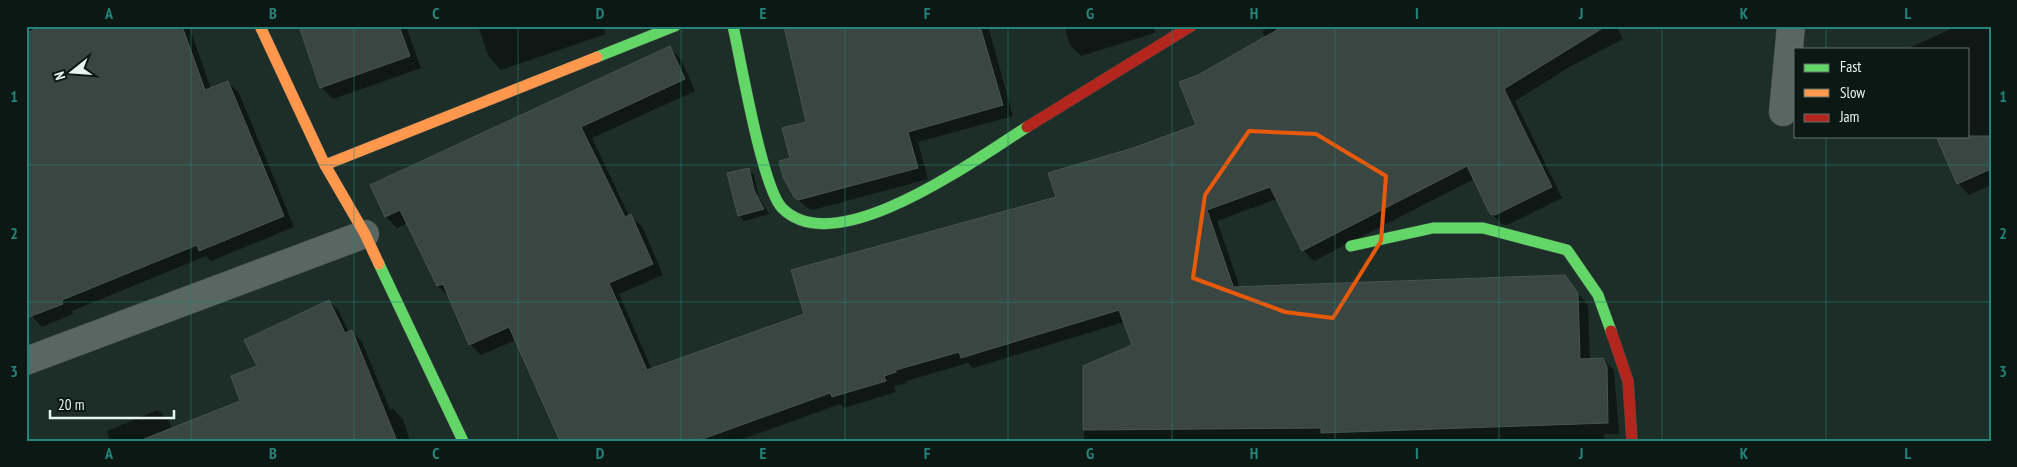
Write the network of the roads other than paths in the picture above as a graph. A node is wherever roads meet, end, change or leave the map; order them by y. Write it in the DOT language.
graph roads {
  1 [pos="260,26"];
  2 [pos="675,26"];
  3 [pos="732,26"];
  4 [pos="1191,26"];
  5 [pos="1791,26"];
  6 [pos="1783,112"];
  7 [pos="325,165"];
  8 [pos="365,234"];
  9 [pos="1351,246"];
  10 [pos="26,360"];
  11 [pos="463,441"];
  12 [pos="1632,441"];
  1 -- 7 [label="street"];
  2 -- 7 [label="street"];
  3 -- 4 [label="street"];
  5 -- 6 [label="street"];
  7 -- 8 [label="street"];
  8 -- 10 [label="street"];
  8 -- 11 [label="street"];
  9 -- 12 [label="street"];
}
